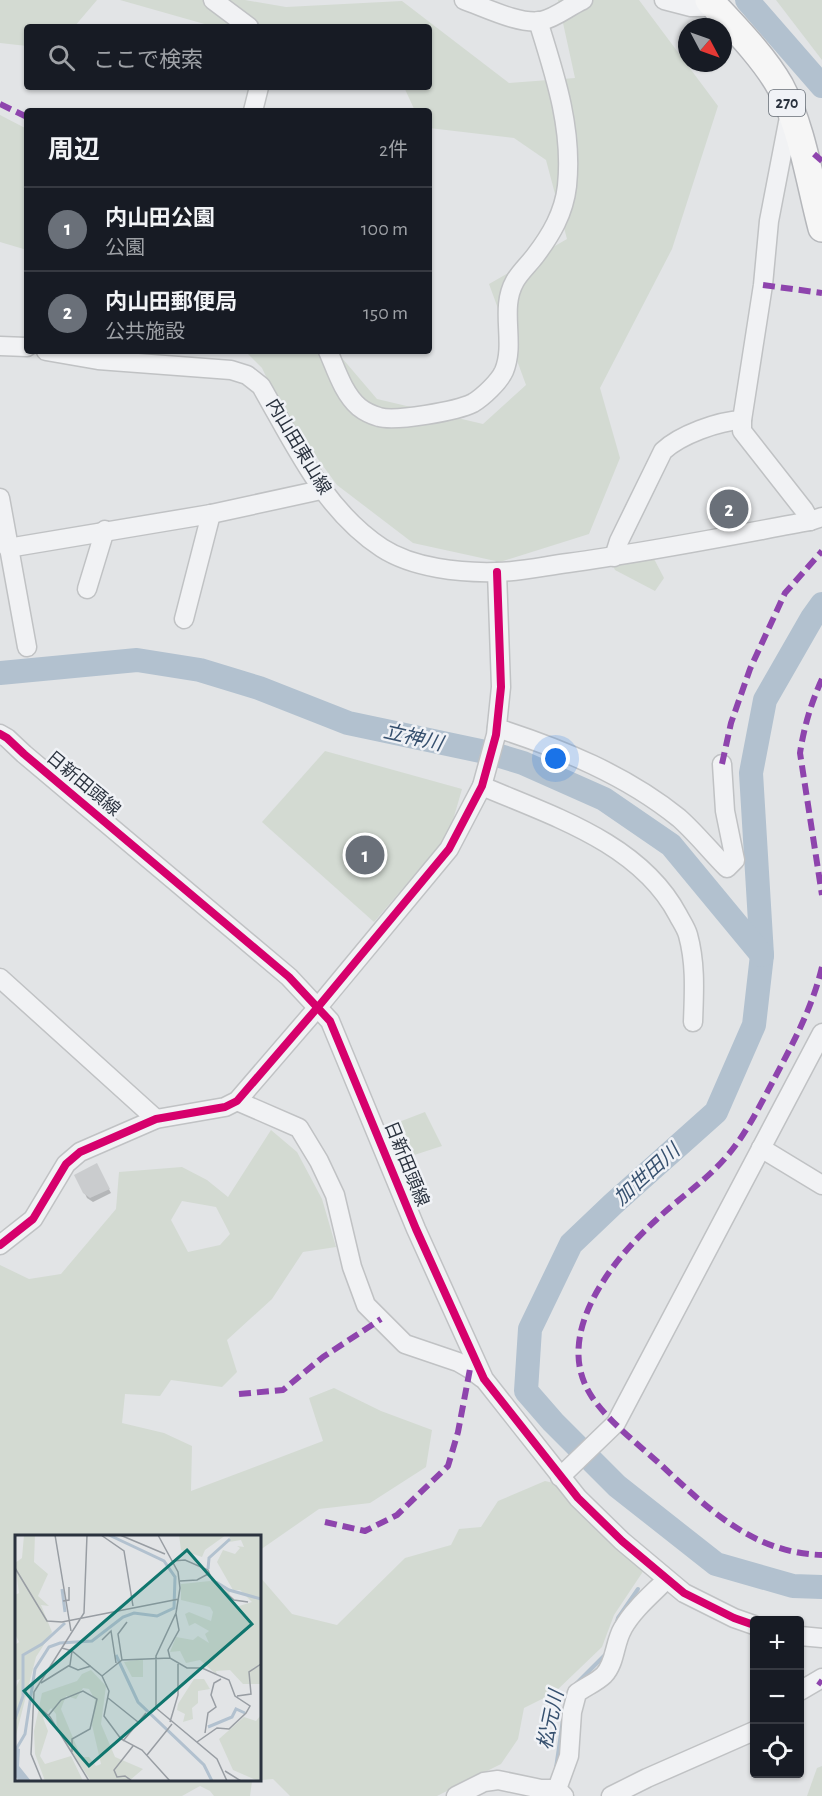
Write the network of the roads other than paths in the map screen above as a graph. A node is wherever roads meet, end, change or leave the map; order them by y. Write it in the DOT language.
graph roads {
  1 [pos="213,0"];
  2 [pos="464,0"];
  3 [pos="583,0"];
  4 [pos="664,0"];
  5 [pos="712,3"];
  6 [pos="538,21"];
  7 [pos="245,24"];
  8 [pos="258,90"];
  9 [pos="254,108"];
  10 [pos="790,112"];
  11 [pos="822,228"];
  12 [pos="0,346"];
  13 [pos="24,347"];
  14 [pos="63,354"];
  15 [pos="329,354"];
  16 [pos="742,420"];
  17 [pos="321,490"];
  18 [pos="0,498"];
  19 [pos="211,514"];
  20 [pos="816,519"];
  21 [pos="105,530"];
  22 [pos="8,548"];
  23 [pos="614,557"];
  24 [pos="497,572"];
  25 [pos="87,589"];
  26 [pos="184,620"];
  27 [pos="27,647"];
  28 [pos="497,732"];
  29 [pos="0,734"];
  30 [pos="722,764"];
  31 [pos="483,780"];
  32 [pos="0,978"];
  33 [pos="318,1007"];
  34 [pos="693,1022"];
  35 [pos="822,1033"];
  36 [pos="237,1101"];
  37 [pos="156,1119"];
  38 [pos="761,1148"];
  39 [pos="822,1185"];
  40 [pos="0,1245"];
  41 [pos="484,1379"];
  42 [pos="563,1474"];
  43 [pos="666,1580"];
  44 [pos="750,1622"];
  45 [pos="804,1636"];
  46 [pos="822,1638"];
  47 [pos="822,1678"];
  48 [pos="804,1689"];
  49 [pos="750,1733"];
  50 [pos="561,1792"];
  51 [pos="456,1796"];
  52 [pos="611,1796"];
  1 -- 7 [label="street"];
  2 -- 6 [label="street"];
  3 -- 6 [label="street"];
  4 -- 5 [label="street"];
  5 -- 10 [label="highway, 270"];
  6 -- 15 [label="street"];
  8 -- 9 [label="street"];
  10 -- 11 [label="highway, 270"];
  10 -- 16 [label="street"];
  12 -- 13 [label="street"];
  14 -- 17 [label="street, 内山田東山線"];
  16 -- 20 [label="street"];
  16 -- 23 [label="street"];
  17 -- 19 [label="street"];
  17 -- 24 [label="street, 内山田東山線"];
  18 -- 22 [label="street"];
  19 -- 21 [label="street"];
  19 -- 26 [label="street"];
  20 -- 23 [label="street, 内山田東山線"];
  21 -- 22 [label="street"];
  21 -- 25 [label="street"];
  22 -- 27 [label="street"];
  23 -- 24 [label="street, 内山田東山線"];
  24 -- 28 [label="street"];
  28 -- 30 [label="street"];
  28 -- 31 [label="street"];
  29 -- 33 [label="street, 日新田頭線"];
  31 -- 33 [label="street"];
  31 -- 34 [label="street"];
  32 -- 37 [label="street"];
  33 -- 36 [label="street"];
  33 -- 41 [label="street, 日新田頭線"];
  35 -- 38 [label="street"];
  36 -- 37 [label="street"];
  36 -- 41 [label="street"];
  37 -- 40 [label="street"];
  38 -- 39 [label="street"];
  38 -- 42 [label="street"];
  41 -- 42 [label="street, 日新田頭線"];
  42 -- 43 [label="street, 日新田頭線"];
  43 -- 44 [label="street, 日新田頭線"];
  43 -- 50 [label="street"];
  45 -- 46 [label="street"];
  47 -- 48 [label="street"];
  49 -- 52 [label="street"];
  50 -- 51 [label="street"];
}
